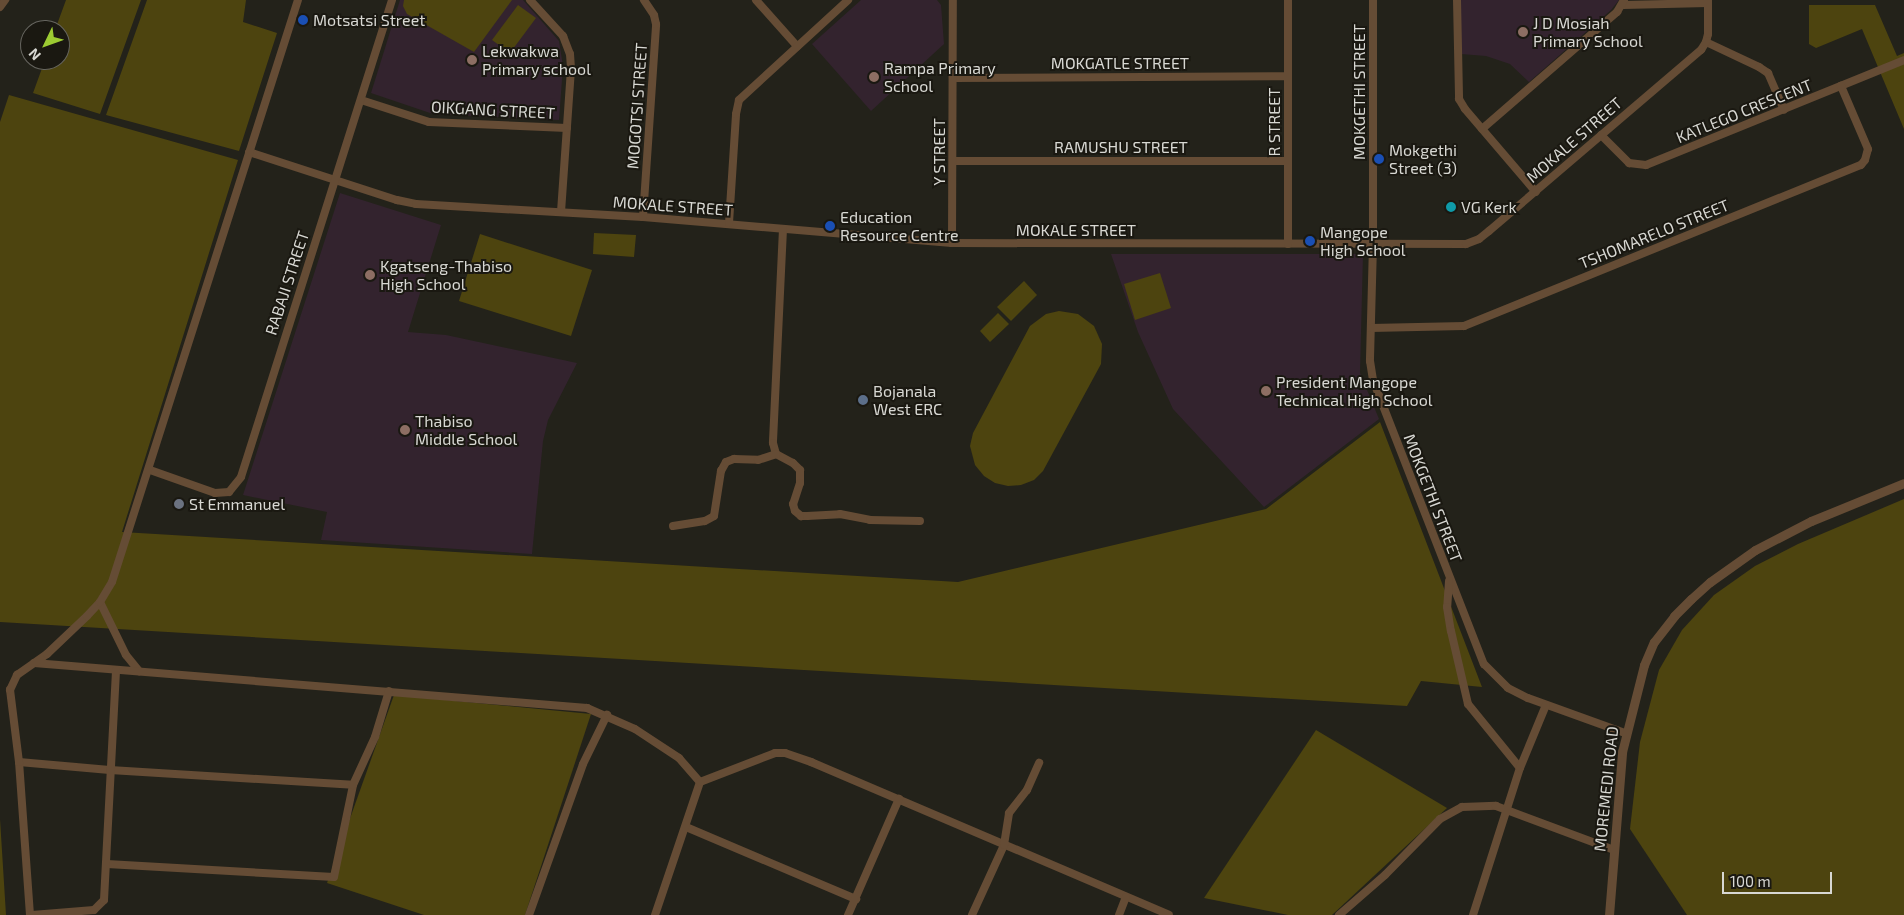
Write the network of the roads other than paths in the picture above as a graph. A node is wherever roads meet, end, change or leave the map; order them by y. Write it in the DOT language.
graph roads {
  1 [pos="5,0"];
  2 [pos="298,0"];
  3 [pos="392,0"];
  4 [pos="530,0"];
  5 [pos="644,0"];
  6 [pos="756,0"];
  7 [pos="848,0"];
  8 [pos="953,0"];
  9 [pos="1288,0"];
  10 [pos="1373,0"];
  11 [pos="1457,0"];
  12 [pos="1708,1"];
  13 [pos="1623,2"];
  14 [pos="0,7"];
  15 [pos="1706,42"];
  16 [pos="797,46"];
  17 [pos="1904,60"];
  18 [pos="1287,76"];
  19 [pos="953,78"];
  20 [pos="1841,86"];
  21 [pos="360,100"];
  22 [pos="1784,110"];
  23 [pos="567,128"];
  24 [pos="1482,129"];
  25 [pos="1601,135"];
  26 [pos="250,152"];
  27 [pos="1288,160"];
  28 [pos="953,162"];
  29 [pos="334,180"];
  30 [pos="1536,192"];
  31 [pos="560,212"];
  32 [pos="643,217"];
  33 [pos="729,223"];
  34 [pos="783,229"];
  35 [pos="952,243"];
  36 [pos="1288,244"];
  37 [pos="1373,244"];
  38 [pos="1371,328"];
  39 [pos="776,454"];
  40 [pos="150,470"];
  41 [pos="1904,483"];
  42 [pos="920,522"];
  43 [pos="674,526"];
  44 [pos="1449,578"];
  45 [pos="100,602"];
  46 [pos="34,663"];
  47 [pos="116,670"];
  48 [pos="139,671"];
  49 [pos="389,691"];
  50 [pos="1546,705"];
  51 [pos="607,715"];
  52 [pos="1625,732"];
  53 [pos="19,762"];
  54 [pos="1039,763"];
  55 [pos="1520,768"];
  56 [pos="110,770"];
  57 [pos="700,782"];
  58 [pos="353,785"];
  59 [pos="898,799"];
  60 [pos="1507,810"];
  61 [pos="686,827"];
  62 [pos="1004,845"];
  63 [pos="1614,850"];
  64 [pos="107,864"];
  65 [pos="1126,897"];
  66 [pos="856,899"];
  67 [pos="31,915"];
  68 [pos="529,915"];
  69 [pos="655,915"];
  70 [pos="848,915"];
  71 [pos="972,915"];
  72 [pos="1119,915"];
  73 [pos="1169,915"];
  74 [pos="1338,915"];
  75 [pos="1473,915"];
  76 [pos="1609,915"];
  1 -- 14 [label="street"];
  2 -- 26 [label="street"];
  3 -- 21 [label="street, RABAJI STREET"];
  4 -- 23 [label="street"];
  5 -- 32 [label="street, MOGOTSI STREET"];
  6 -- 16 [label="street"];
  7 -- 16 [label="street"];
  8 -- 19 [label="street, Y STREET"];
  9 -- 18 [label="street, R STREET"];
  10 -- 37 [label="street, MOKGETHI STREET"];
  11 -- 24 [label="street"];
  12 -- 13 [label="street"];
  12 -- 15 [label="street"];
  13 -- 24 [label="street"];
  15 -- 22 [label="street"];
  15 -- 25 [label="street, MOKALE STREET"];
  16 -- 33 [label="street"];
  17 -- 20 [label="street, KATLEGO CRESCENT"];
  18 -- 19 [label="street, MOKGATLE STREET"];
  18 -- 27 [label="street, R STREET"];
  19 -- 28 [label="street, Y STREET"];
  20 -- 22 [label="street, KATLEGO CRESCENT"];
  20 -- 38 [label="street, TSHOMARELO STREET"];
  21 -- 23 [label="street, OIKGANG STREET"];
  21 -- 29 [label="street, RABAJI STREET"];
  22 -- 25 [label="street, KATLEGO CRESCENT"];
  23 -- 31 [label="street"];
  24 -- 30 [label="street"];
  25 -- 30 [label="street, MOKALE STREET"];
  26 -- 29 [label="street"];
  26 -- 40 [label="street"];
  27 -- 28 [label="street, RAMUSHU STREET"];
  27 -- 36 [label="street, R STREET"];
  28 -- 35 [label="street, Y STREET"];
  29 -- 31 [label="street, MOKALE STREET"];
  29 -- 40 [label="street, RABAJI STREET"];
  30 -- 37 [label="street, MOKALE STREET"];
  31 -- 32 [label="street, MOKALE STREET"];
  32 -- 33 [label="street, MOKALE STREET"];
  33 -- 34 [label="street, MOKALE STREET"];
  34 -- 35 [label="street, MOKALE STREET"];
  34 -- 39 [label="street"];
  35 -- 36 [label="street, MOKALE STREET"];
  36 -- 37 [label="street, MOKALE STREET"];
  37 -- 38 [label="street, MOKGETHI STREET"];
  38 -- 44 [label="street, MOKGETHI STREET"];
  39 -- 42 [label="street"];
  39 -- 43 [label="street"];
  40 -- 45 [label="street"];
  41 -- 52 [label="street, MOREMEDI ROAD"];
  44 -- 50 [label="street, MOKGETHI STREET"];
  44 -- 55 [label="street"];
  45 -- 46 [label="street"];
  45 -- 48 [label="street"];
  46 -- 47 [label="street"];
  46 -- 53 [label="street"];
  47 -- 48 [label="street"];
  47 -- 56 [label="street"];
  48 -- 49 [label="street"];
  49 -- 51 [label="street"];
  49 -- 58 [label="street"];
  50 -- 52 [label="street, MOKGETHI STREET"];
  50 -- 55 [label="street"];
  51 -- 57 [label="street"];
  51 -- 68 [label="street"];
  52 -- 63 [label="street, MOREMEDI ROAD"];
  53 -- 56 [label="street"];
  53 -- 67 [label="street"];
  54 -- 62 [label="street"];
  55 -- 60 [label="street"];
  56 -- 58 [label="street"];
  56 -- 64 [label="street"];
  57 -- 59 [label="street"];
  57 -- 61 [label="street"];
  58 -- 64 [label="street"];
  59 -- 62 [label="street"];
  59 -- 66 [label="street"];
  60 -- 63 [label="street"];
  60 -- 74 [label="street"];
  60 -- 75 [label="street"];
  61 -- 66 [label="street"];
  61 -- 69 [label="street"];
  62 -- 65 [label="street"];
  62 -- 71 [label="street"];
  63 -- 76 [label="street, MOREMEDI ROAD"];
  64 -- 67 [label="street"];
  65 -- 72 [label="street"];
  65 -- 73 [label="street"];
  66 -- 70 [label="street"];
}
